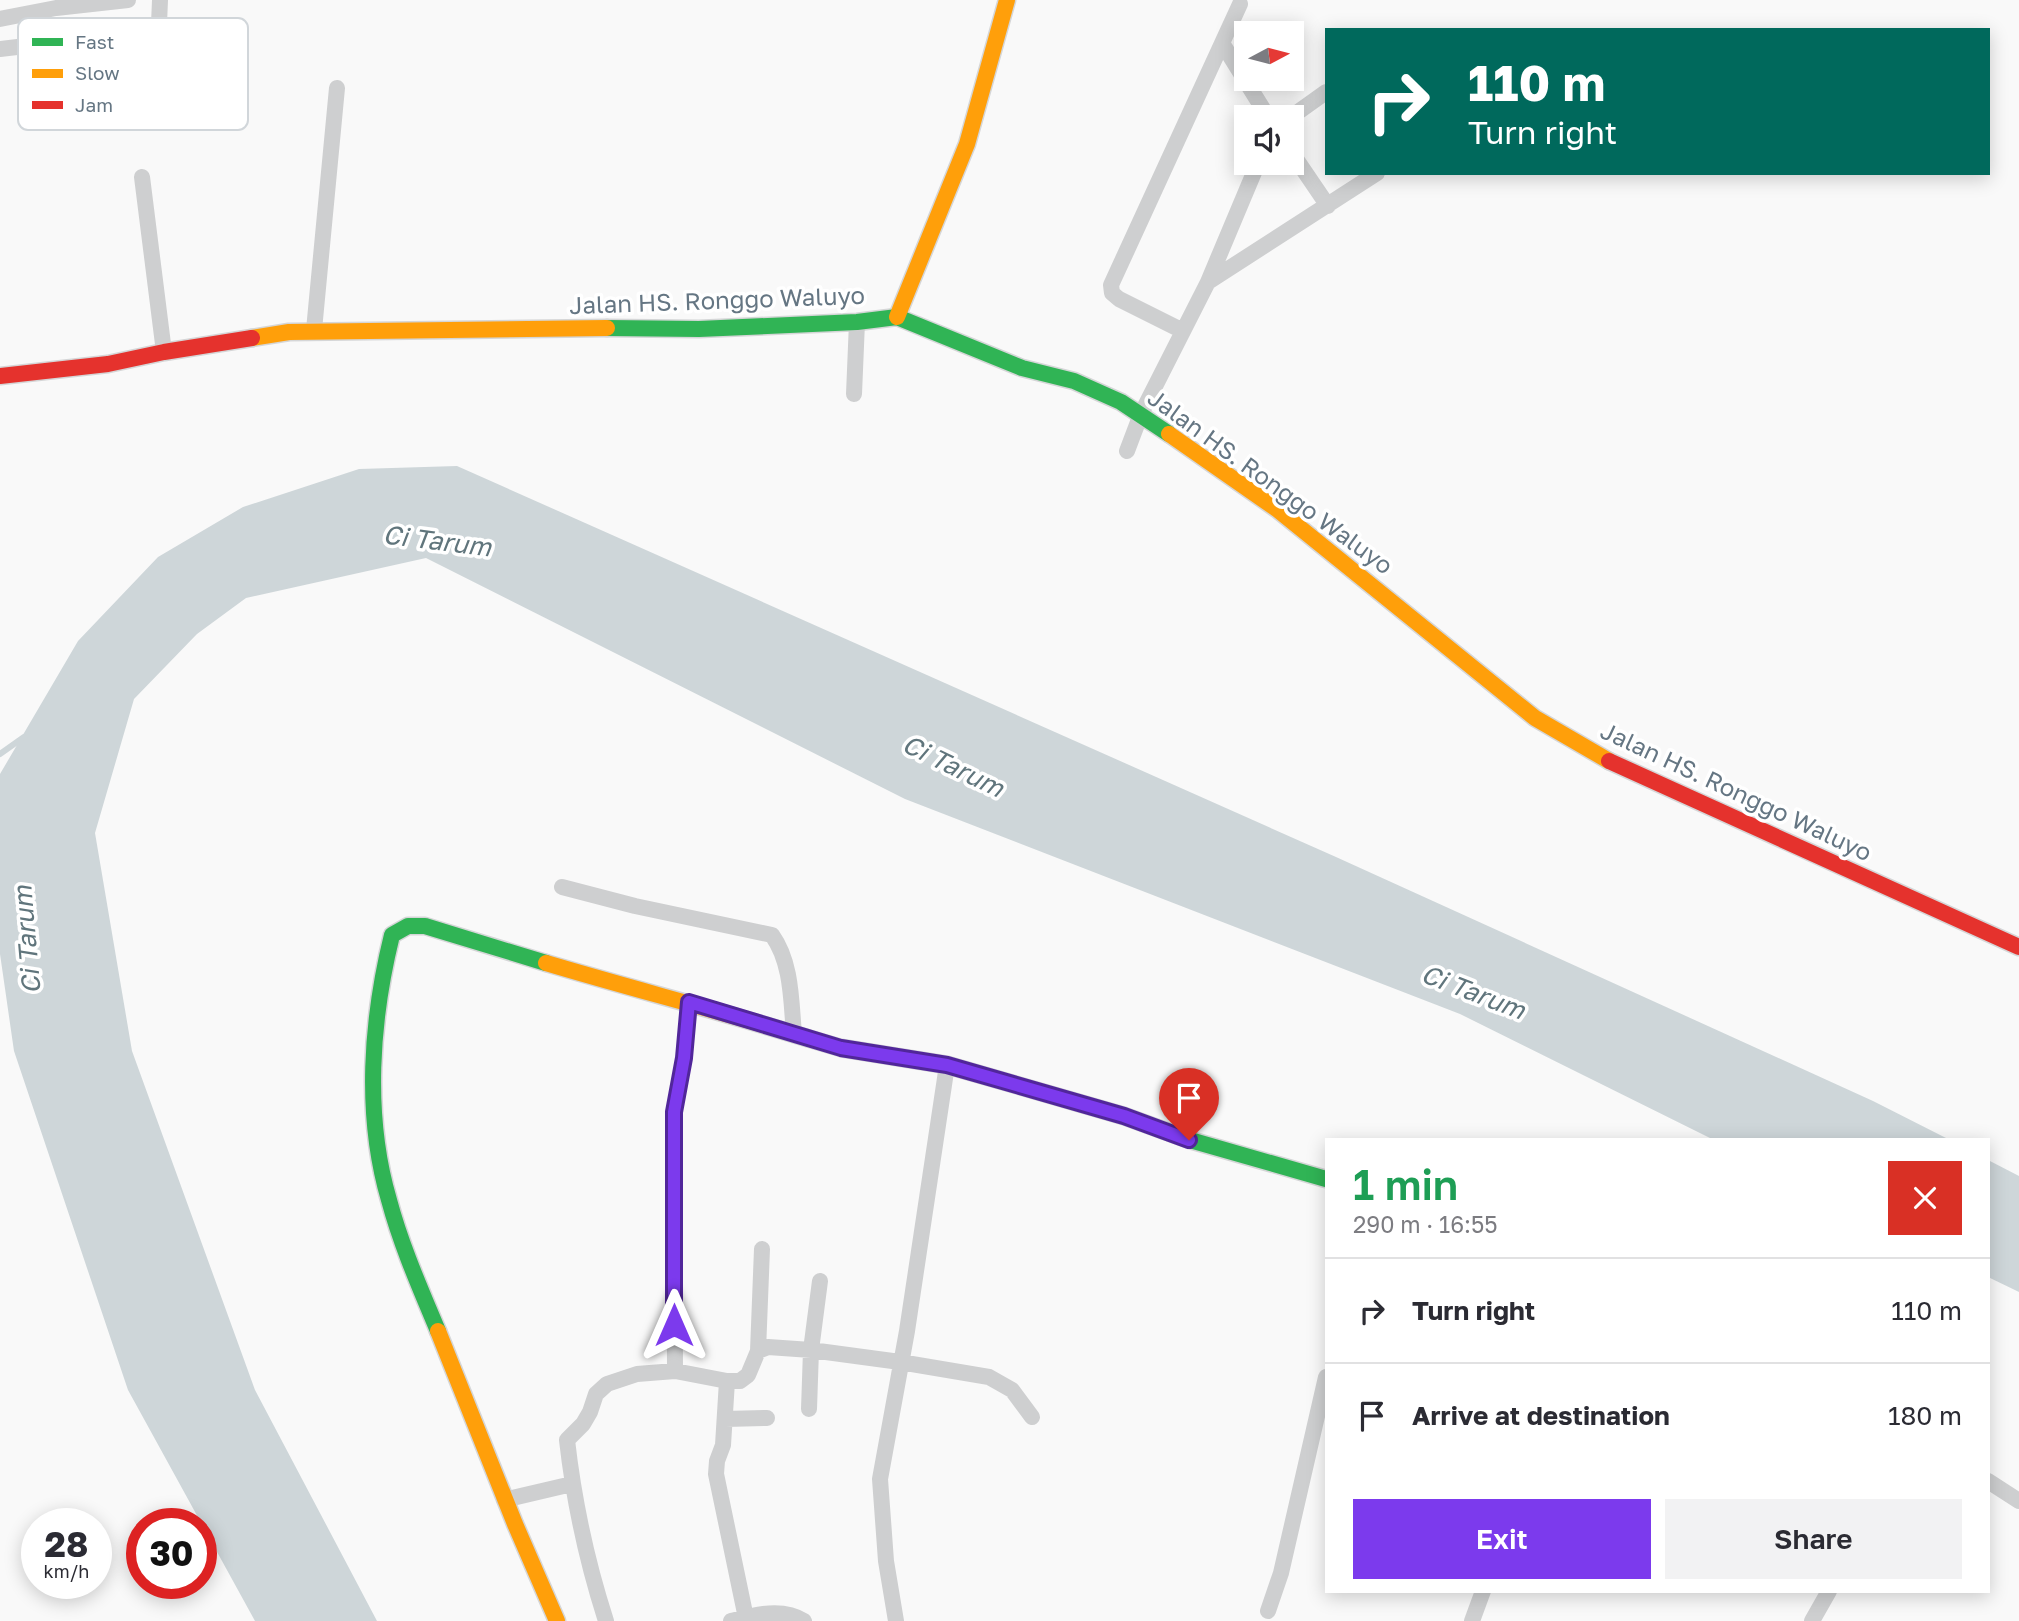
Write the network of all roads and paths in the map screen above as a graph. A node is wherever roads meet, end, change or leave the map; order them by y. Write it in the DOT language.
graph roads {
  1 [pos="128,0"];
  2 [pos="160,0"];
  3 [pos="1007,0"];
  4 [pos="55,4"];
  5 [pos="1240,4"];
  6 [pos="159,18"];
  7 [pos="0,19"];
  8 [pos="1222,43"];
  9 [pos="18,47"];
  10 [pos="0,49"];
  11 [pos="337,88"];
  12 [pos="1325,93"];
  13 [pos="1261,105"];
  14 [pos="1304,108"];
  15 [pos="1304,171"];
  16 [pos="1253,175"];
  17 [pos="1374,175"];
  18 [pos="142,177"];
  19 [pos="1328,206"];
  20 [pos="1208,282"];
  21 [pos="897,317"];
  22 [pos="857,322"];
  23 [pos="314,330"];
  24 [pos="1182,331"];
  25 [pos="164,352"];
  26 [pos="0,376"];
  27 [pos="854,394"];
  28 [pos="1141,414"];
  29 [pos="1127,452"];
  30 [pos="562,887"];
  31 [pos="2019,947"];
  32 [pos="689,1002"];
  33 [pos="794,1034"];
  34 [pos="947,1065"];
  35 [pos="1325,1179"];
  36 [pos="762,1249"];
  37 [pos="820,1281"];
  38 [pos="811,1350"];
  39 [pos="758,1351"];
  40 [pos="901,1362"];
  41 [pos="675,1371"];
  42 [pos="727,1381"];
  43 [pos="1325,1381"];
  44 [pos="809,1409"];
  45 [pos="1032,1417"];
  46 [pos="767,1418"];
  47 [pos="725,1419"];
  48 [pos="1990,1482"];
  49 [pos="572,1484"];
  50 [pos="504,1500"];
  51 [pos="2019,1501"];
  52 [pos="1482,1593"];
  53 [pos="1828,1593"];
  54 [pos="1268,1611"];
  55 [pos="738,1619"];
  56 [pos="557,1621"];
  57 [pos="606,1621"];
  58 [pos="804,1621"];
  59 [pos="896,1621"];
  60 [pos="1472,1621"];
  61 [pos="1812,1621"];
  1 -- 4 [label="street"];
  2 -- 6 [label="street"];
  3 -- 21 [label="street"];
  4 -- 7 [label="street"];
  5 -- 8 [label="street"];
  8 -- 13 [label="street"];
  8 -- 24 [label="street"];
  9 -- 10 [label="street"];
  11 -- 23 [label="street"];
  12 -- 14 [label="street"];
  15 -- 19 [label="street"];
  16 -- 20 [label="street"];
  17 -- 19 [label="street"];
  18 -- 25 [label="street"];
  19 -- 20 [label="street"];
  20 -- 24 [label="street"];
  21 -- 22 [label="street, Jalan HS. Ronggo Waluyo"];
  21 -- 28 [label="street, Jalan HS. Ronggo Waluyo"];
  22 -- 23 [label="street, Jalan HS. Ronggo Waluyo"];
  22 -- 27 [label="street"];
  23 -- 25 [label="street, Jalan HS. Ronggo Waluyo"];
  24 -- 28 [label="street"];
  25 -- 26 [label="street, Jalan HS. Ronggo Waluyo"];
  28 -- 29 [label="street"];
  28 -- 31 [label="street, Jalan HS. Ronggo Waluyo"];
  30 -- 33 [label="street"];
  32 -- 33 [label="street"];
  32 -- 41 [label="street"];
  32 -- 50 [label="street"];
  33 -- 34 [label="street"];
  34 -- 35 [label="street"];
  34 -- 40 [label="street"];
  36 -- 39 [label="street"];
  37 -- 38 [label="street"];
  38 -- 39 [label="street"];
  38 -- 40 [label="street"];
  38 -- 44 [label="street"];
  39 -- 42 [label="street"];
  40 -- 45 [label="street"];
  40 -- 59 [label="street"];
  41 -- 42 [label="street"];
  41 -- 49 [label="street"];
  42 -- 47 [label="street"];
  43 -- 54 [label="street"];
  46 -- 47 [label="street"];
  47 -- 55 [label="street"];
  48 -- 51 [label="street"];
  49 -- 50 [label="street"];
  49 -- 57 [label="street"];
  50 -- 56 [label="street"];
  52 -- 60 [label="street"];
  53 -- 61 [label="street"];
  55 -- 58 [label="street"];
}
